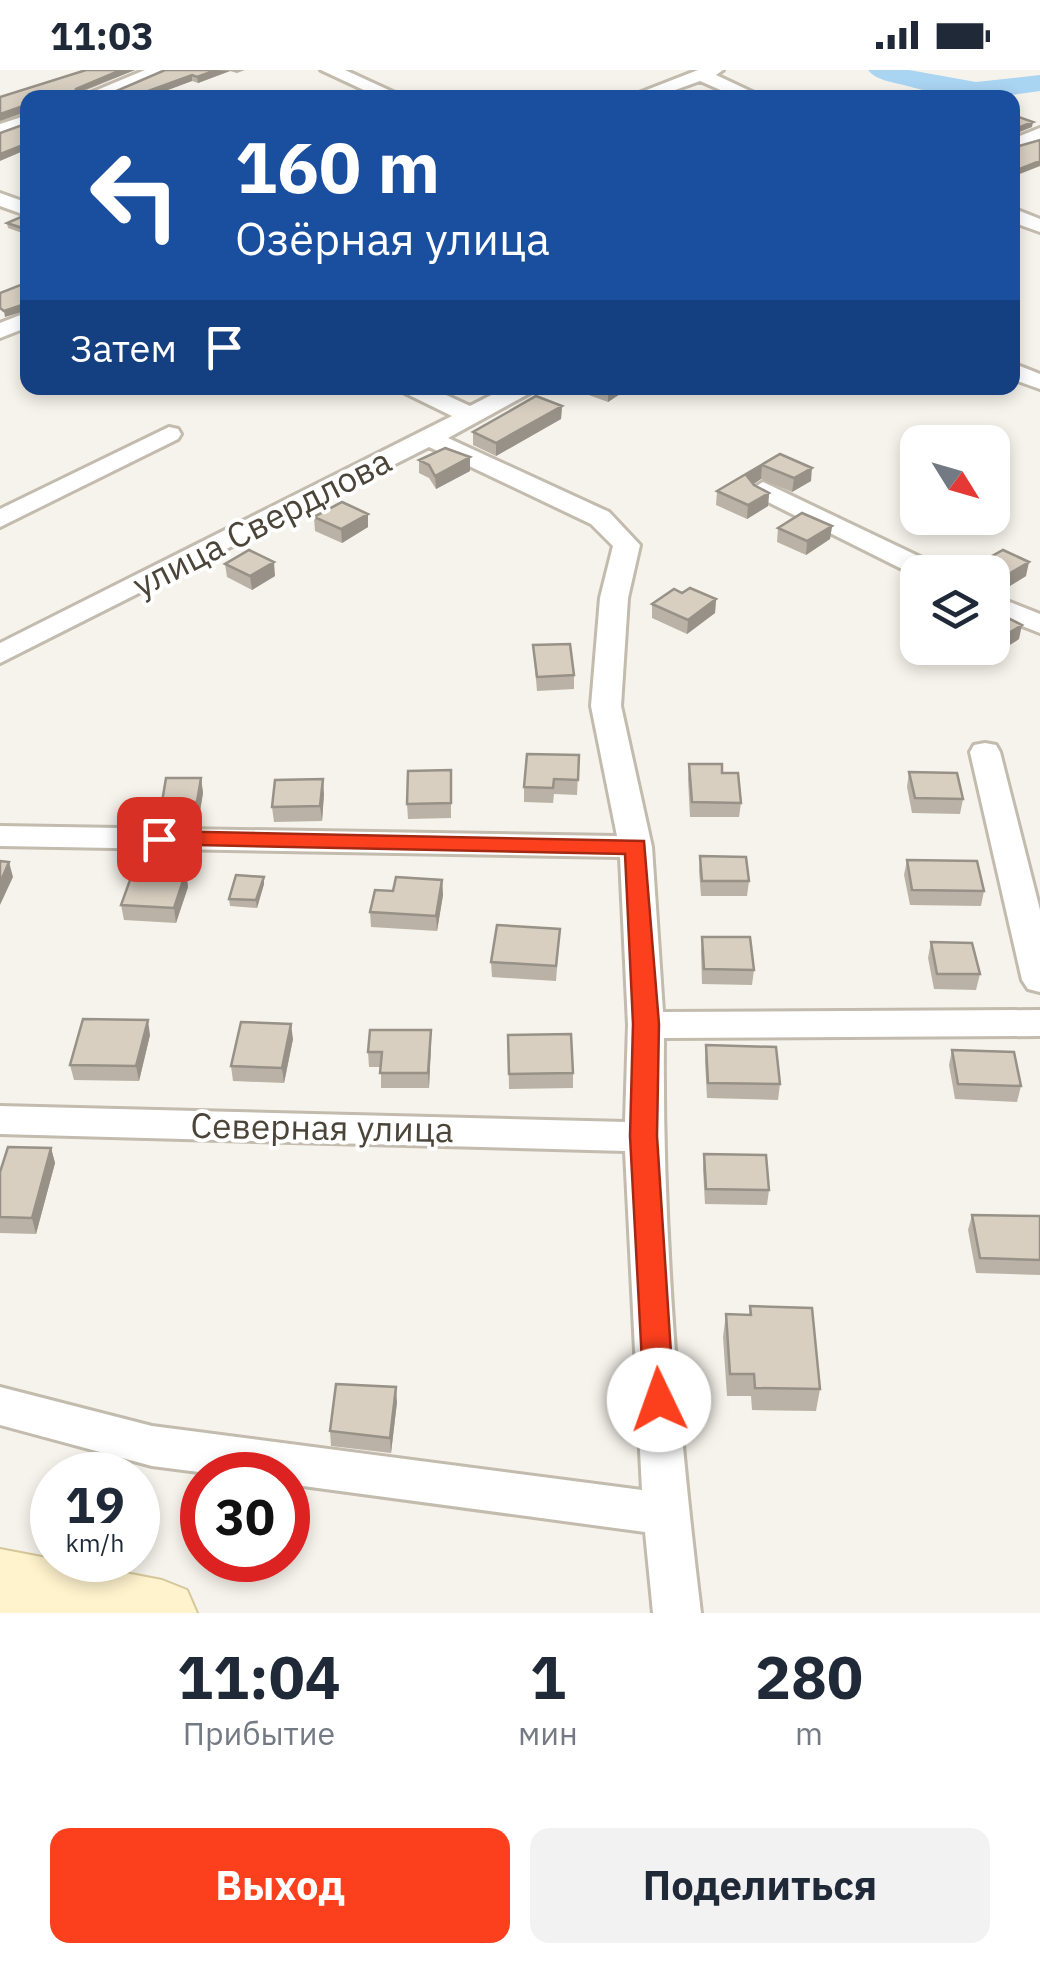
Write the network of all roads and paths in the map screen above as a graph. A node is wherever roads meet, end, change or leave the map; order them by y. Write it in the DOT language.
graph roads {
  1 [pos="161,70"];
  2 [pos="330,70"];
  3 [pos="707,73"];
  4 [pos="108,90"];
  5 [pos="378,90"];
  6 [pos="658,90"];
  7 [pos="740,90"];
  8 [pos="428,395"];
  9 [pos="509,395"];
  10 [pos="470,415"];
  11 [pos="169,434"];
  12 [pos="429,438"];
  13 [pos="763,490"];
  14 [pos="0,519"];
  15 [pos="900,558"];
  16 [pos="1010,611"];
  17 [pos="1040,625"];
  18 [pos="0,654"];
  19 [pos="985,752"];
  20 [pos="0,836"];
  21 [pos="636,846"];
  22 [pos="1040,980"];
  23 [pos="1040,1023"];
  24 [pos="646,1024"];
  25 [pos="0,1120"];
  26 [pos="644,1136"];
  27 [pos="0,1406"];
  28 [pos="666,1514"];
  29 [pos="0,1581"];
  30 [pos="162,1613"];
  31 [pos="677,1613"];
  1 -- 4 [label="street"];
  2 -- 5 [label="street"];
  3 -- 6 [label="street"];
  3 -- 7 [label="street"];
  8 -- 10 [label="street"];
  9 -- 10 [label="street, улица Свердлова"];
  10 -- 12 [label="street, улица Свердлова"];
  11 -- 14 [label="street"];
  12 -- 18 [label="street, улица Свердлова"];
  12 -- 21 [label="street"];
  13 -- 15 [label="street"];
  16 -- 17 [label="street"];
  19 -- 22 [label="street"];
  20 -- 21 [label="street"];
  21 -- 24 [label="street"];
  23 -- 24 [label="street"];
  24 -- 26 [label="street"];
  25 -- 26 [label="street, Северная улица"];
  26 -- 28 [label="street"];
  27 -- 28 [label="street"];
  28 -- 31 [label="street"];
  29 -- 30 [label="main road"];
}
